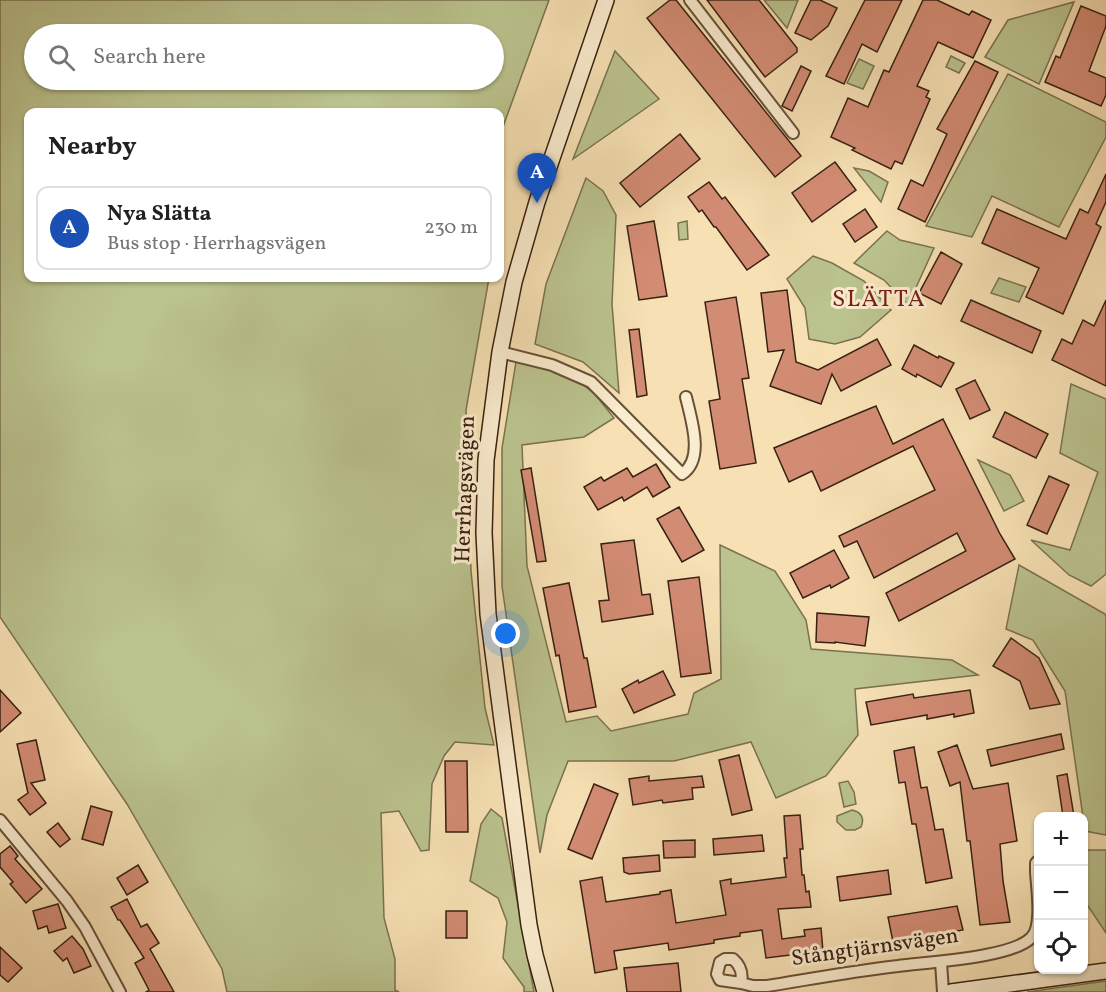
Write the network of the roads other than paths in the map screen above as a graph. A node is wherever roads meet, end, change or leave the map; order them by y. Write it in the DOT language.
graph roads {
  1 [pos="606,0"];
  2 [pos="690,0"];
  3 [pos="793,134"];
  4 [pos="500,352"];
  5 [pos="686,397"];
  6 [pos="0,820"];
  7 [pos="1037,920"];
  8 [pos="941,962"];
  9 [pos="1106,971"];
  10 [pos="736,983"];
  11 [pos="120,992"];
  12 [pos="545,992"];
  13 [pos="943,992"];
  14 [pos="951,992"];
  1 -- 4 [label="street, Herrhagsvägen"];
  2 -- 3 [label="street"];
  4 -- 5 [label="street"];
  4 -- 12 [label="street, Herrhagsvägen"];
  6 -- 11 [label="street"];
  7 -- 8 [label="street, Stångtjärnsvägen"];
  8 -- 10 [label="street, Stångtjärnsvägen"];
  8 -- 13 [label="street"];
  9 -- 14 [label="street"];
}
